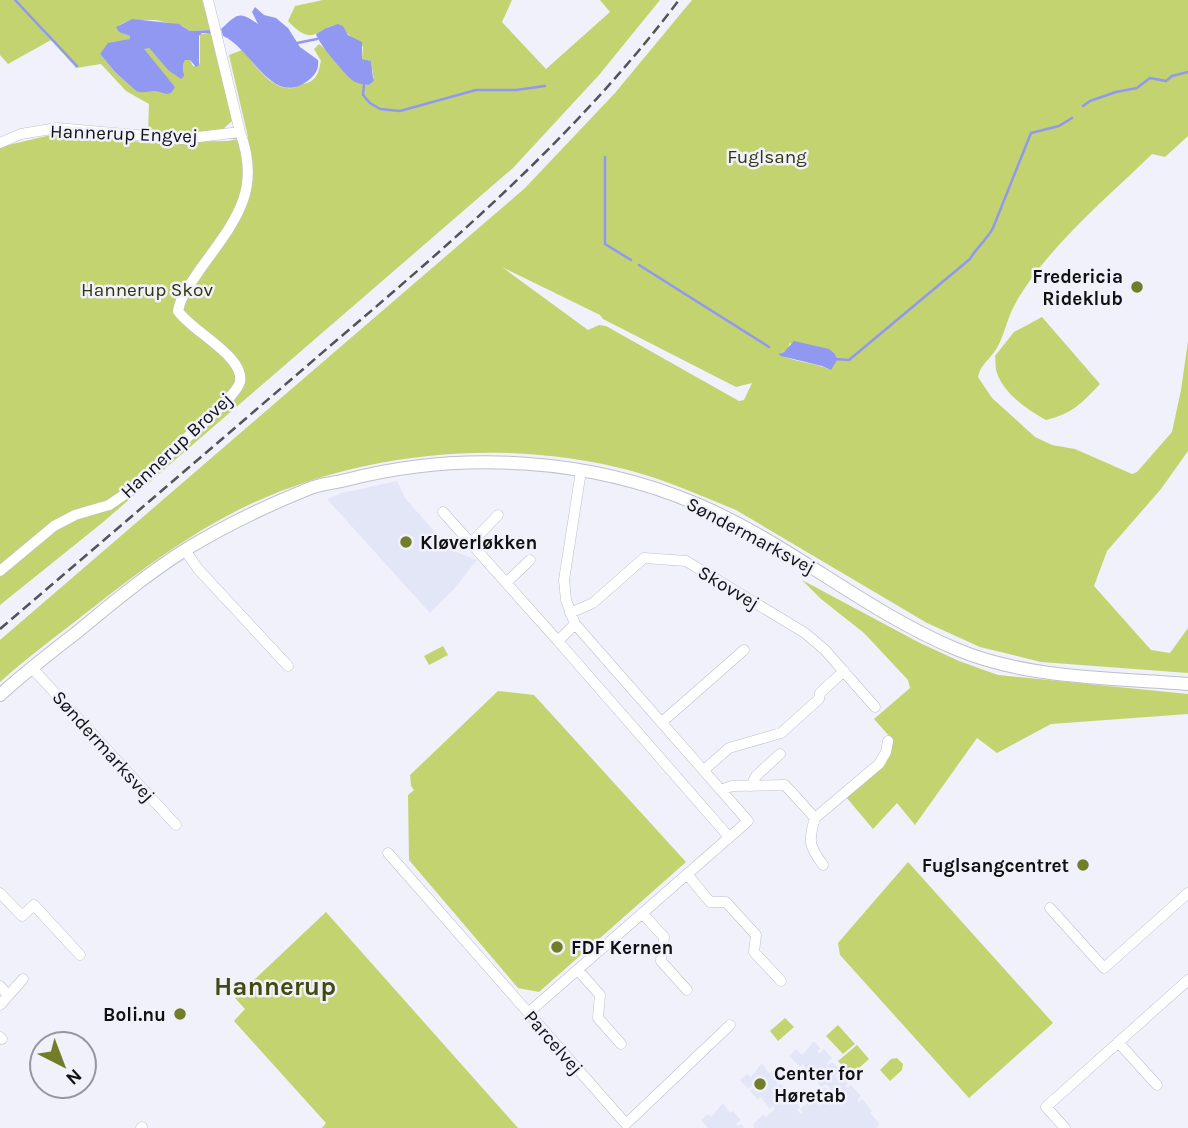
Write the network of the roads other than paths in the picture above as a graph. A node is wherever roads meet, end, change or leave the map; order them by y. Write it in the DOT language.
graph roads {
  1 [pos="208,0"];
  2 [pos="240,132"];
  3 [pos="0,142"];
  4 [pos="581,471"];
  5 [pos="443,512"];
  6 [pos="498,515"];
  7 [pos="471,543"];
  8 [pos="186,550"];
  9 [pos="530,560"];
  10 [pos="0,571"];
  11 [pos="506,583"];
  12 [pos="570,613"];
  13 [pos="575,624"];
  14 [pos="558,641"];
  15 [pos="744,650"];
  16 [pos="288,666"];
  17 [pos="32,668"];
  18 [pos="844,671"];
  19 [pos="1188,684"];
  20 [pos="0,695"];
  21 [pos="875,707"];
  22 [pos="662,722"];
  23 [pos="887,741"];
  24 [pos="780,754"];
  25 [pos="704,770"];
  26 [pos="751,786"];
  27 [pos="721,790"];
  28 [pos="815,818"];
  29 [pos="176,825"];
  30 [pos="729,837"];
  31 [pos="388,853"];
  32 [pos="824,865"];
  33 [pos="687,874"];
  34 [pos="0,893"];
  35 [pos="1188,893"];
  36 [pos="1050,908"];
  37 [pos="642,914"];
  38 [pos="80,955"];
  39 [pos="578,970"];
  40 [pos="23,979"];
  41 [pos="1188,980"];
  42 [pos="781,981"];
  43 [pos="0,986"];
  44 [pos="687,990"];
  45 [pos="8,995"];
  46 [pos="0,1005"];
  47 [pos="528,1013"];
  48 [pos="730,1025"];
  49 [pos="1118,1042"];
  50 [pos="621,1044"];
  51 [pos="1157,1085"];
  52 [pos="1065,1128"];
  1 -- 2 [label="street"];
  2 -- 3 [label="street, Hannerup Engvej"];
  2 -- 10 [label="street, Hannerup Brovej"];
  4 -- 8 [label="street, Søndermarksvej"];
  4 -- 12 [label="street"];
  4 -- 19 [label="street, Søndermarksvej"];
  5 -- 7 [label="street"];
  6 -- 7 [label="street"];
  7 -- 11 [label="street"];
  8 -- 16 [label="street"];
  8 -- 17 [label="street, Søndermarksvej"];
  9 -- 11 [label="street"];
  11 -- 14 [label="street"];
  12 -- 13 [label="street"];
  12 -- 18 [label="street, Skovvej"];
  13 -- 14 [label="street"];
  13 -- 22 [label="street"];
  14 -- 30 [label="street"];
  15 -- 22 [label="street"];
  17 -- 20 [label="street, Søndermarksvej"];
  17 -- 29 [label="street, Søndermarksvej"];
  18 -- 21 [label="street, Skovvej"];
  18 -- 25 [label="street"];
  22 -- 25 [label="street"];
  23 -- 28 [label="street"];
  24 -- 26 [label="street"];
  25 -- 27 [label="street"];
  26 -- 27 [label="street"];
  26 -- 28 [label="street"];
  27 -- 30 [label="street"];
  28 -- 32 [label="street"];
  30 -- 33 [label="street"];
  31 -- 47 [label="street, Parcelvej"];
  33 -- 37 [label="street"];
  33 -- 42 [label="street"];
  34 -- 38 [label="street"];
  35 -- 36 [label="street"];
  37 -- 39 [label="street"];
  37 -- 44 [label="street"];
  39 -- 47 [label="street"];
  39 -- 50 [label="street"];
  40 -- 45 [label="street"];
  41 -- 49 [label="street"];
  43 -- 45 [label="street"];
  45 -- 46 [label="street"];
  47 -- 48 [label="street, Parcelvej"];
  49 -- 51 [label="street"];
  49 -- 52 [label="street"];
}
